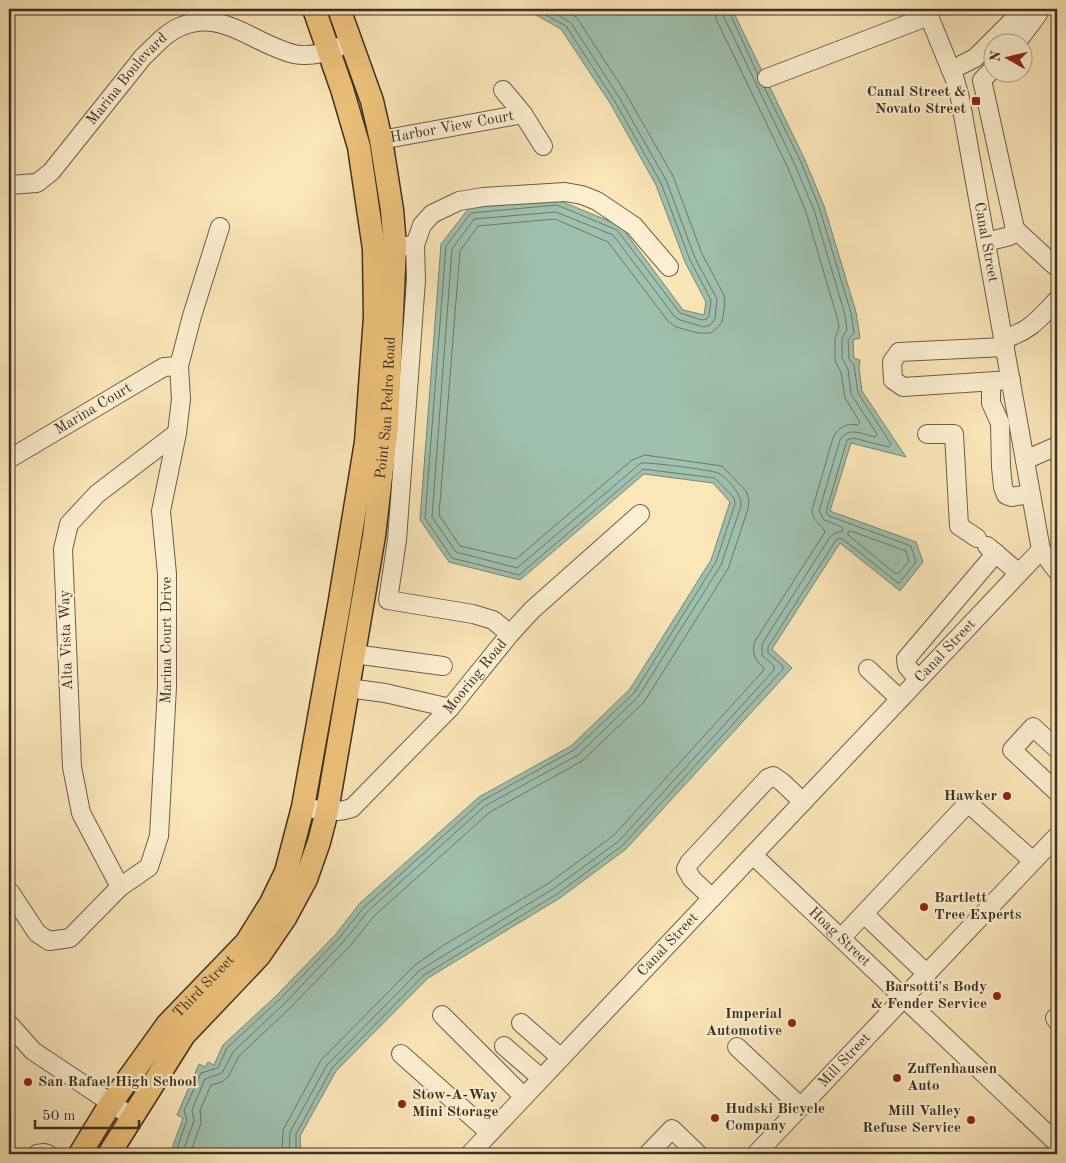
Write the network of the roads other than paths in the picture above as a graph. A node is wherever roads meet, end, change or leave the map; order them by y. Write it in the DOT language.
graph roads {
  1 [pos="314,9"];
  2 [pos="339,9"];
  3 [pos="1029,9"];
  4 [pos="928,12"];
  5 [pos="197,15"];
  6 [pos="1022,32"];
  7 [pos="350,42"];
  8 [pos="328,52"];
  9 [pos="951,70"];
  10 [pos="768,78"];
  11 [pos="984,78"];
  12 [pos="503,90"];
  13 [pos="523,114"];
  14 [pos="381,140"];
  15 [pos="543,146"];
  16 [pos="9,186"];
  17 [pos="220,227"];
  18 [pos="1015,229"];
  19 [pos="986,242"];
  20 [pos="405,246"];
  21 [pos="1054,266"];
  22 [pos="669,267"];
  23 [pos="1057,300"];
  24 [pos="1004,343"];
  25 [pos="179,366"];
  26 [pos="1011,380"];
  27 [pos="991,382"];
  28 [pos="177,434"];
  29 [pos="927,434"];
  30 [pos="1057,446"];
  31 [pos="9,460"];
  32 [pos="1025,460"];
  33 [pos="1030,494"];
  34 [pos="640,514"];
  35 [pos="374,536"];
  36 [pos="397,540"];
  37 [pos="986,545"];
  38 [pos="1041,550"];
  39 [pos="1057,571"];
  40 [pos="1019,573"];
  41 [pos="510,634"];
  42 [pos="354,654"];
  43 [pos="443,666"];
  44 [pos="868,669"];
  45 [pos="918,680"];
  46 [pos="348,688"];
  47 [pos="900,699"];
  48 [pos="450,708"];
  49 [pos="1057,749"];
  50 [pos="1057,792"];
  51 [pos="803,802"];
  52 [pos="303,807"];
  53 [pos="327,812"];
  54 [pos="1057,836"];
  55 [pos="753,855"];
  56 [pos="1033,862"];
  57 [pos="120,887"];
  58 [pos="9,892"];
  59 [pos="712,898"];
  60 [pos="864,914"];
  61 [pos="841,938"];
  62 [pos="927,974"];
  63 [pos="904,998"];
  64 [pos="442,1015"];
  65 [pos="521,1023"];
  66 [pos="9,1024"];
  67 [pos="504,1046"];
  68 [pos="737,1048"];
  69 [pos="401,1054"];
  70 [pos="561,1058"];
  71 [pos="542,1078"];
  72 [pos="524,1097"];
  73 [pos="111,1103"];
  74 [pos="801,1107"];
  75 [pos="132,1117"];
  76 [pos="490,1133"];
  77 [pos="1057,1144"];
  78 [pos="37,1154"];
  79 [pos="48,1154"];
  80 [pos="80,1154"];
  81 [pos="109,1154"];
  82 [pos="470,1154"];
  83 [pos="648,1154"];
  84 [pos="697,1154"];
  85 [pos="756,1154"];
  86 [pos="1049,1154"];
  1 -- 8 [label="main road, Point San Pedro Road"];
  2 -- 7 [label="main road, Point San Pedro Road"];
  3 -- 6 [label="street"];
  3 -- 9 [label="street"];
  4 -- 9 [label="street, Canal Street"];
  4 -- 10 [label="street"];
  5 -- 8 [label="street, Marina Boulevard"];
  5 -- 16 [label="street, Marina Boulevard"];
  7 -- 8 [label="street, Marina Boulevard"];
  7 -- 14 [label="main road, Point San Pedro Road"];
  8 -- 52 [label="main road, Point San Pedro Road"];
  9 -- 19 [label="street, Canal Street"];
  11 -- 18 [label="street"];
  12 -- 13 [label="street, Harbor View Court"];
  13 -- 14 [label="street, Harbor View Court"];
  13 -- 15 [label="street, Harbor View Court"];
  14 -- 20 [label="main road, Point San Pedro Road"];
  17 -- 25 [label="street, Marina Court Drive"];
  18 -- 19 [label="street"];
  18 -- 21 [label="street"];
  19 -- 24 [label="street, Canal Street"];
  20 -- 22 [label="street"];
  20 -- 35 [label="main road, Point San Pedro Road"];
  20 -- 36 [label="street"];
  23 -- 24 [label="street"];
  24 -- 26 [label="street, Canal Street"];
  24 -- 27 [label="street"];
  25 -- 28 [label="street, Marina Court Drive"];
  25 -- 31 [label="street, Marina Court"];
  26 -- 27 [label="street"];
  26 -- 32 [label="street, Canal Street"];
  27 -- 33 [label="street"];
  28 -- 57 [label="street, Marina Court Drive"];
  28 -- 57 [label="street, Alta Vista Way"];
  29 -- 37 [label="street"];
  30 -- 32 [label="street"];
  32 -- 33 [label="street, Canal Street"];
  33 -- 38 [label="street, Canal Street"];
  34 -- 41 [label="street, Mooring Road"];
  35 -- 36 [label="street"];
  35 -- 42 [label="main road, Point San Pedro Road"];
  36 -- 41 [label="street"];
  37 -- 40 [label="street"];
  37 -- 45 [label="street"];
  38 -- 39 [label="street"];
  38 -- 40 [label="street, Canal Street"];
  40 -- 45 [label="street, Canal Street"];
  41 -- 48 [label="street, Mooring Road"];
  42 -- 43 [label="street"];
  42 -- 46 [label="main road, Point San Pedro Road"];
  44 -- 47 [label="street"];
  45 -- 47 [label="street, Canal Street"];
  46 -- 48 [label="street"];
  46 -- 53 [label="main road, Point San Pedro Road"];
  47 -- 51 [label="street, Canal Street"];
  48 -- 53 [label="street, Mooring Road"];
  49 -- 50 [label="street"];
  51 -- 55 [label="street, Canal Street"];
  51 -- 59 [label="street"];
  52 -- 53 [label="street, Mooring Road"];
  52 -- 73 [label="main road, Third Street"];
  53 -- 75 [label="main road, Third Street"];
  54 -- 56 [label="street, Mill Street"];
  55 -- 59 [label="street, Canal Street"];
  55 -- 61 [label="street, Hoag Street"];
  56 -- 60 [label="street"];
  56 -- 62 [label="street, Mill Street"];
  57 -- 58 [label="street, Marina Court Drive"];
  59 -- 70 [label="street, Canal Street"];
  60 -- 61 [label="street"];
  60 -- 62 [label="street"];
  61 -- 63 [label="street, Hoag Street"];
  62 -- 63 [label="street, Mill Street"];
  63 -- 74 [label="street, Mill Street"];
  63 -- 77 [label="street, Hoag Street"];
  64 -- 72 [label="street"];
  65 -- 70 [label="street"];
  66 -- 73 [label="street"];
  67 -- 71 [label="street"];
  68 -- 74 [label="street"];
  69 -- 76 [label="street"];
  70 -- 71 [label="street, Canal Street"];
  71 -- 72 [label="street, Canal Street"];
  72 -- 76 [label="street, Canal Street"];
  73 -- 75 [label="street"];
  73 -- 80 [label="main road, Third Street"];
  74 -- 85 [label="street, Mill Street"];
  75 -- 81 [label="main road, Third Street"];
  76 -- 82 [label="street, Canal Street"];
  77 -- 86 [label="street"];
  78 -- 79 [label="street"];
  83 -- 84 [label="street"];
}
